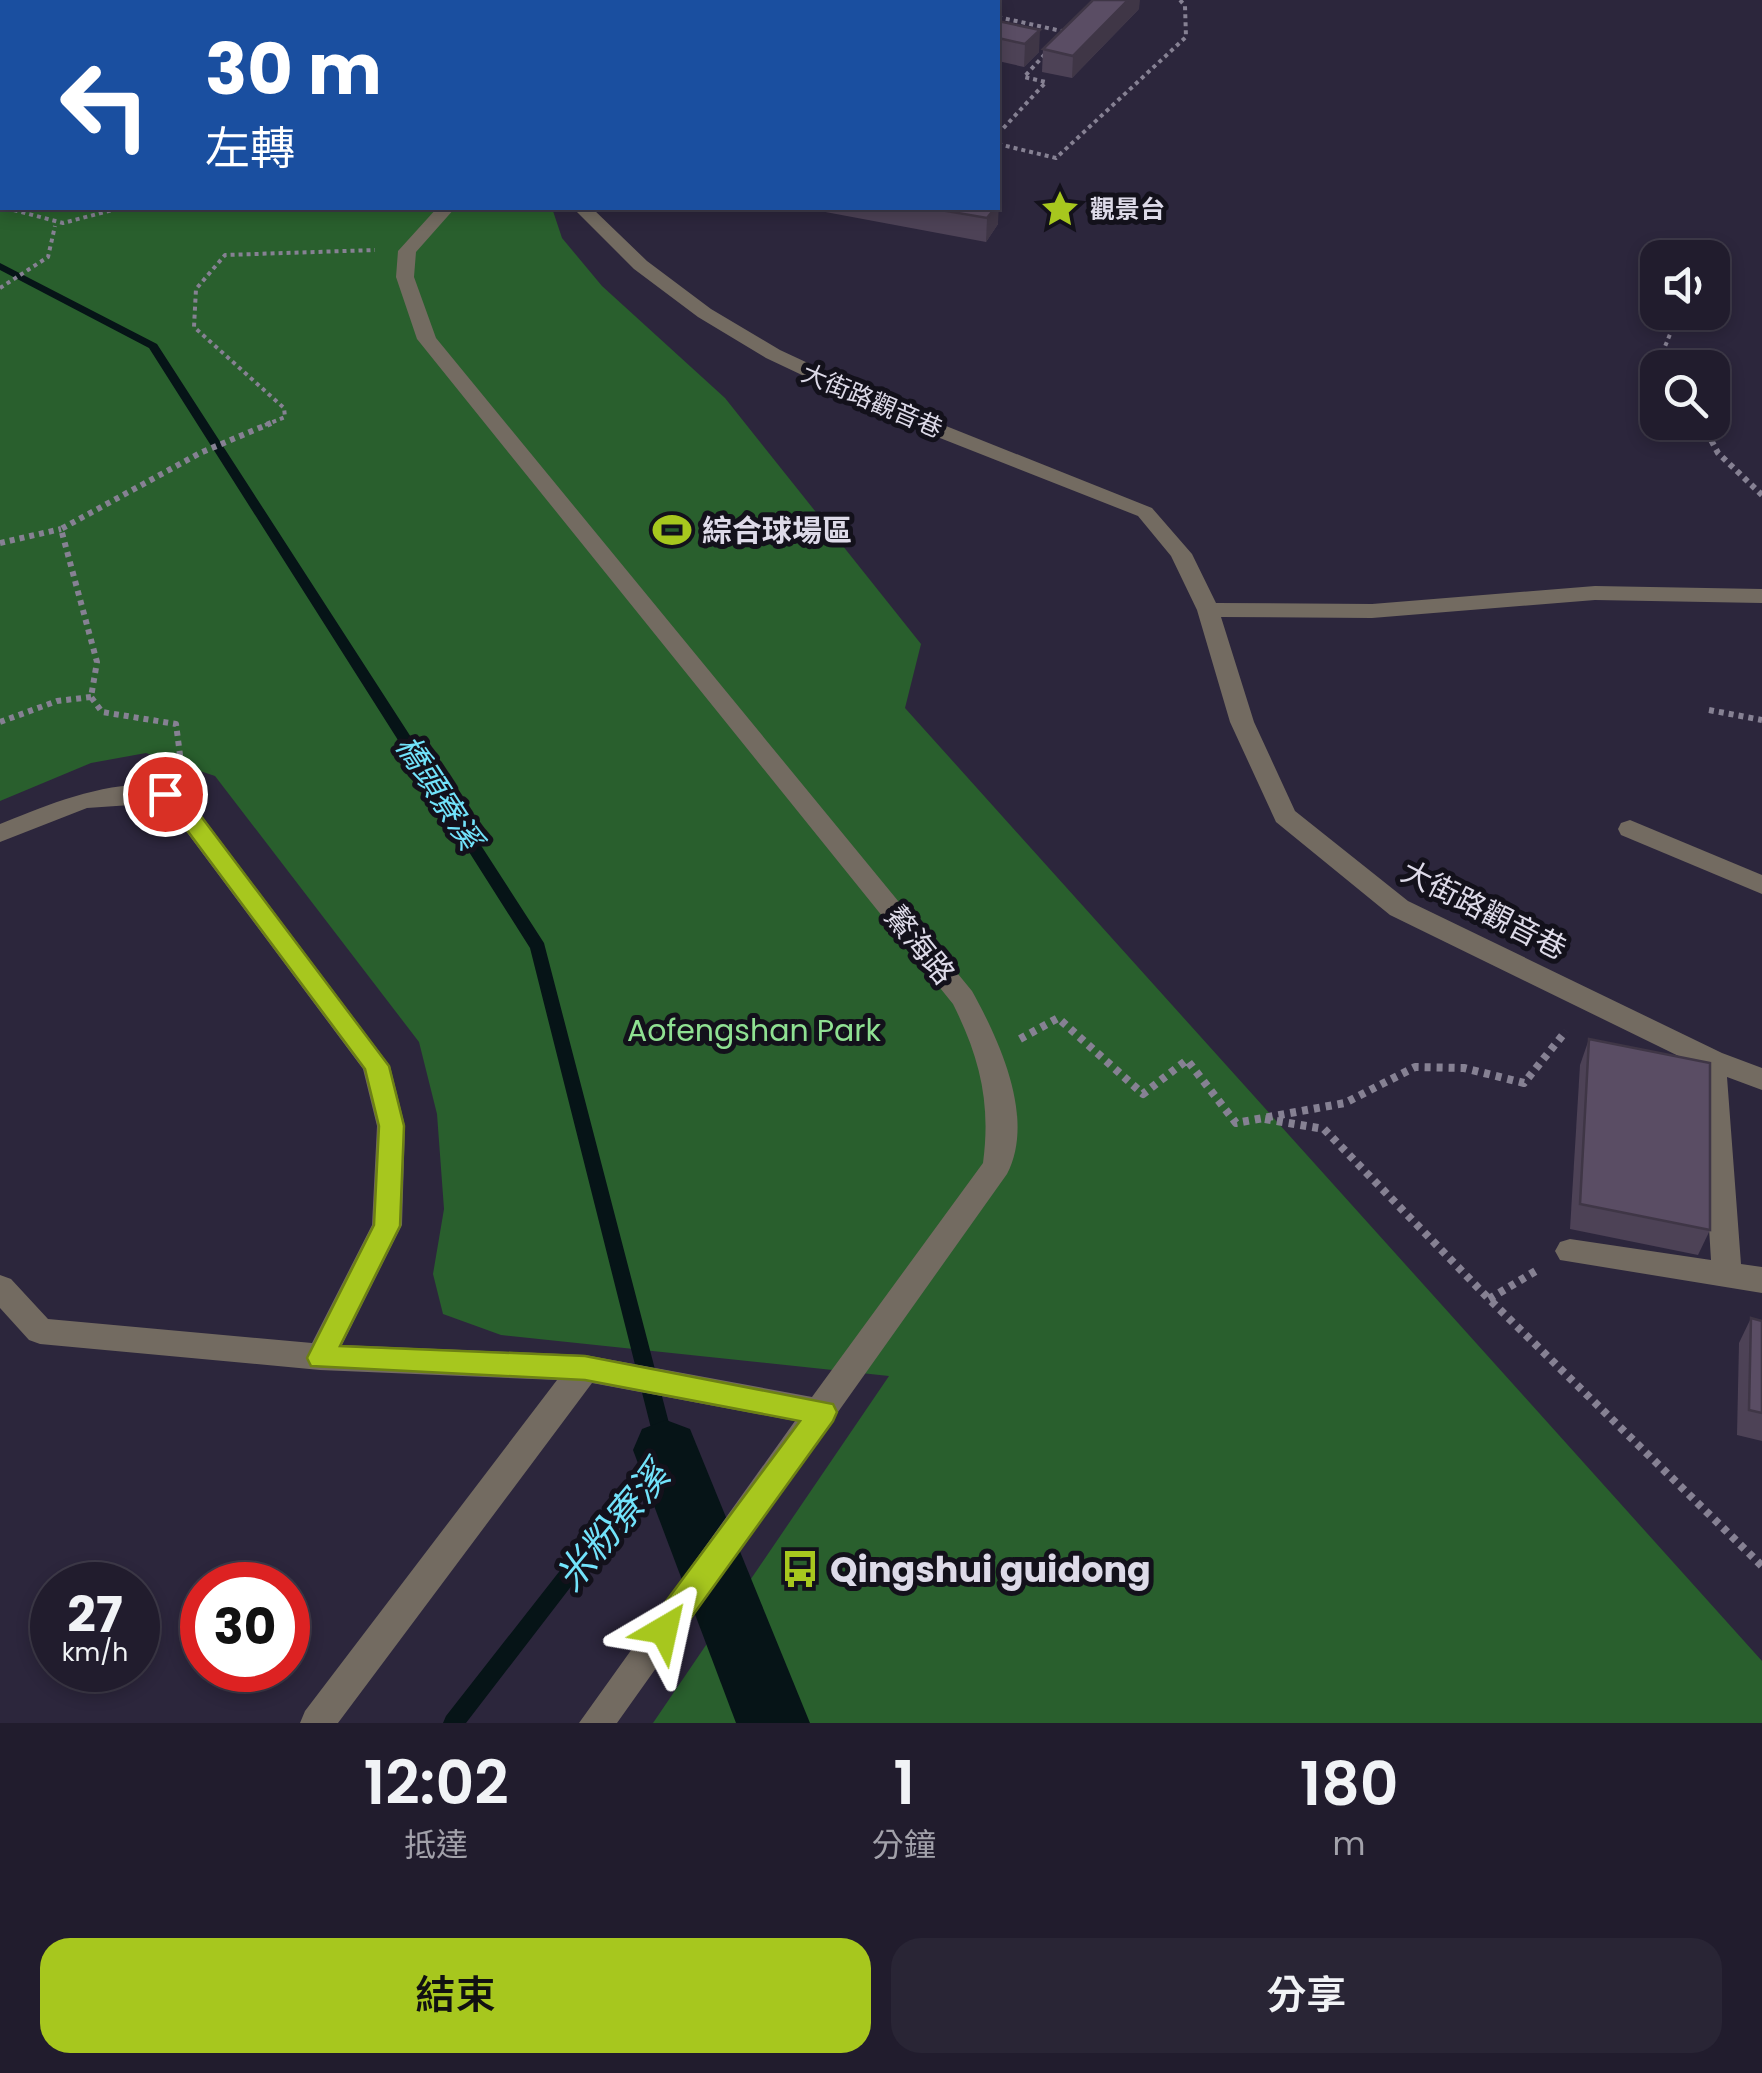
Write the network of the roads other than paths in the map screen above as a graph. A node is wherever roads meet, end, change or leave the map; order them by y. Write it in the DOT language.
graph roads {
  1 [pos="444,210"];
  2 [pos="584,210"];
  3 [pos="1762,596"];
  4 [pos="1208,610"];
  5 [pos="1630,829"];
  6 [pos="0,833"];
  7 [pos="1762,885"];
  8 [pos="1712,1060"];
  9 [pos="1762,1078"];
  10 [pos="1570,1251"];
  11 [pos="1726,1275"];
  12 [pos="1762,1280"];
  13 [pos="0,1288"];
  14 [pos="320,1358"];
  15 [pos="585,1368"];
  16 [pos="822,1412"];
  17 [pos="317,1723"];
  18 [pos="596,1723"];
  1 -- 16 [label="street, 鰲海路"];
  2 -- 4 [label="street, 大街路觀音巷"];
  3 -- 4 [label="street"];
  4 -- 8 [label="street, 大街路觀音巷"];
  5 -- 7 [label="street"];
  6 -- 14 [label="street"];
  8 -- 9 [label="street, 大街路觀音巷"];
  8 -- 11 [label="street"];
  10 -- 11 [label="street"];
  11 -- 12 [label="street"];
  13 -- 14 [label="street"];
  14 -- 15 [label="street"];
  15 -- 16 [label="street"];
  15 -- 17 [label="street"];
  16 -- 18 [label="street, 鰲海路"];
}
